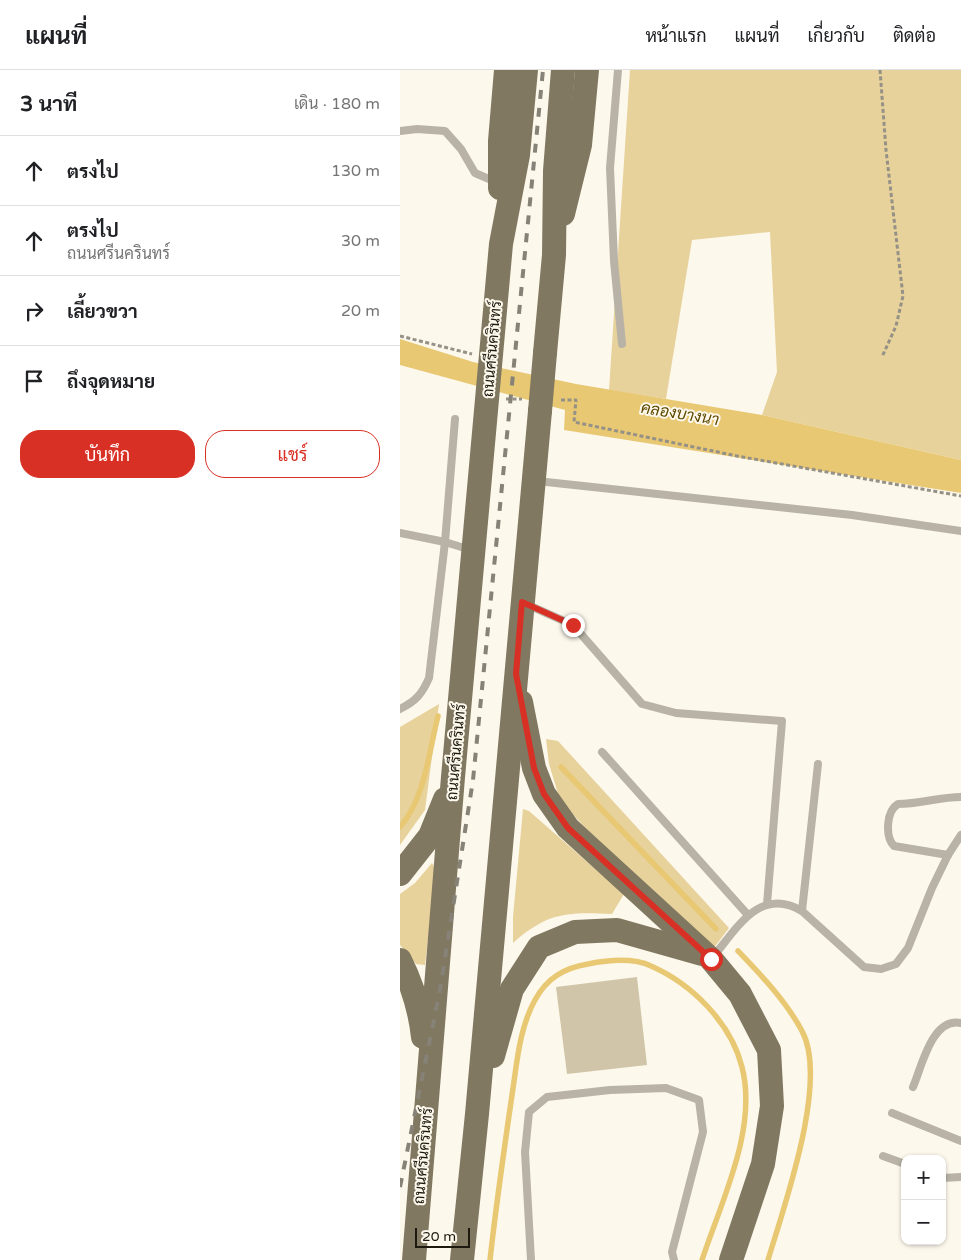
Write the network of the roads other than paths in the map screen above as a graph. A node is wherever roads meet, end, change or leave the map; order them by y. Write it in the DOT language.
graph roads {
  1 [pos="506,70"];
  2 [pos="526,70"];
  3 [pos="563,70"];
  4 [pos="587,70"];
  5 [pos="618,70"];
  6 [pos="400,131"];
  7 [pos="500,183"];
  8 [pos="501,244"];
  9 [pos="554,255"];
  10 [pos="622,344"];
  11 [pos="455,419"];
  12 [pos="533,480"];
  13 [pos="961,531"];
  14 [pos="400,533"];
  15 [pos="445,542"];
  16 [pos="475,551"];
  17 [pos="522,602"];
  18 [pos="516,674"];
  19 [pos="400,709"];
  20 [pos="602,752"];
  21 [pos="818,764"];
  22 [pos="454,777"];
  23 [pos="961,797"];
  24 [pos="961,835"];
  25 [pos="948,855"];
  26 [pos="400,874"];
  27 [pos="767,904"];
  28 [pos="802,911"];
  29 [pos="748,915"];
  30 [pos="709,957"];
  31 [pos="400,960"];
  32 [pos="961,1023"];
  33 [pos="428,1086"];
  34 [pos="913,1087"];
  35 [pos="892,1113"];
  36 [pos="478,1114"];
  37 [pos="961,1141"];
  38 [pos="883,1156"];
  39 [pos="901,1163"];
  40 [pos="961,1177"];
  41 [pos="946,1178"];
  42 [pos="414,1260"];
  43 [pos="462,1260"];
  44 [pos="530,1260"];
  45 [pos="674,1260"];
  46 [pos="731,1260"];
  1 -- 7 [label="main road, ถนนศรีนครินทร์"];
  2 -- 8 [label="main road, ถนนศรีนครินทร์"];
  3 -- 9 [label="main road"];
  4 -- 9 [label="main road"];
  5 -- 10 [label="lane"];
  6 -- 7 [label="lane"];
  7 -- 8 [label="main road, ถนนศรีนครินทร์"];
  8 -- 16 [label="main road, ถนนศรีนครินทร์"];
  9 -- 12 [label="main road, bridge"];
  11 -- 15 [label="lane"];
  12 -- 13 [label="lane"];
  12 -- 17 [label="main road"];
  14 -- 15 [label="lane"];
  15 -- 16 [label="lane"];
  15 -- 19 [label="lane"];
  16 -- 22 [label="main road, ถนนศรีนครินทร์"];
  17 -- 18 [label="main road"];
  17 -- 27 [label="lane"];
  18 -- 30 [label="main road"];
  18 -- 36 [label="main road"];
  20 -- 29 [label="lane"];
  21 -- 28 [label="lane"];
  22 -- 26 [label="main road"];
  22 -- 33 [label="main road, ถนนศรีนครินทร์"];
  23 -- 25 [label="lane"];
  24 -- 25 [label="lane"];
  25 -- 28 [label="lane"];
  27 -- 28 [label="lane"];
  27 -- 29 [label="lane"];
  29 -- 30 [label="lane"];
  30 -- 36 [label="main road"];
  30 -- 46 [label="main road"];
  31 -- 33 [label="main road"];
  32 -- 34 [label="lane"];
  33 -- 42 [label="main road, ถนนศรีนครินทร์"];
  35 -- 37 [label="lane"];
  36 -- 43 [label="main road"];
  38 -- 39 [label="lane"];
  40 -- 41 [label="lane"];
  44 -- 45 [label="lane"];
}
